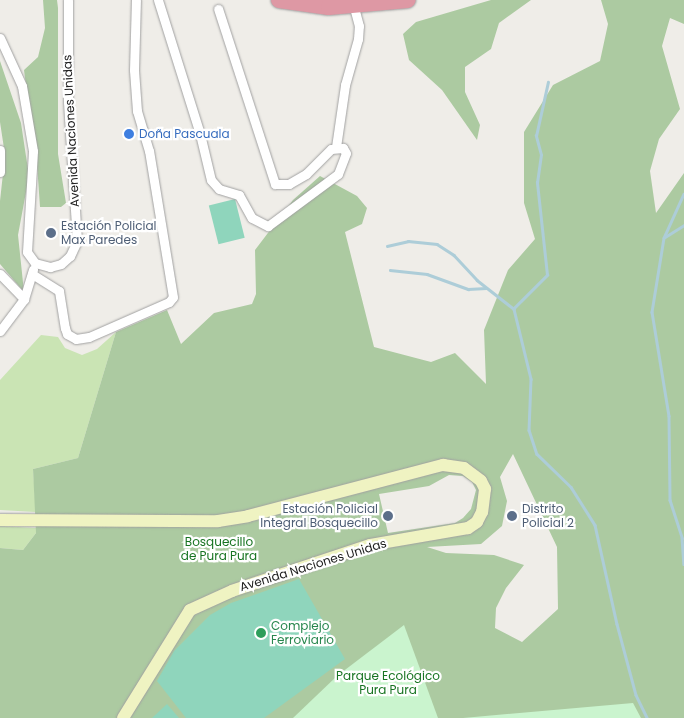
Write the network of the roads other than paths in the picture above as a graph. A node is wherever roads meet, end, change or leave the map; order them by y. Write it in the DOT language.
graph roads {
  1 [pos="68,0"];
  2 [pos="136,0"];
  3 [pos="158,0"];
  4 [pos="279,0"];
  5 [pos="408,0"];
  6 [pos="354,7"];
  7 [pos="218,9"];
  8 [pos="0,38"];
  9 [pos="336,147"];
  10 [pos="0,155"];
  11 [pos="0,172"];
  12 [pos="35,263"];
  13 [pos="0,274"];
  14 [pos="32,274"];
  15 [pos="24,299"];
  16 [pos="0,332"];
  17 [pos="0,520"];
  18 [pos="123,718"];
  1 -- 12 [label="street, Avenida Naciones Unidas"];
  2 -- 14 [label="street"];
  3 -- 9 [label="street"];
  4 -- 6 [label="highway"];
  5 -- 6 [label="highway"];
  6 -- 9 [label="street"];
  7 -- 9 [label="street"];
  8 -- 12 [label="street"];
  10 -- 11 [label="street"];
  12 -- 14 [label="street"];
  13 -- 15 [label="street"];
  14 -- 15 [label="street"];
  15 -- 16 [label="street"];
  17 -- 18 [label="street, Avenida Naciones Unidas"];
}
